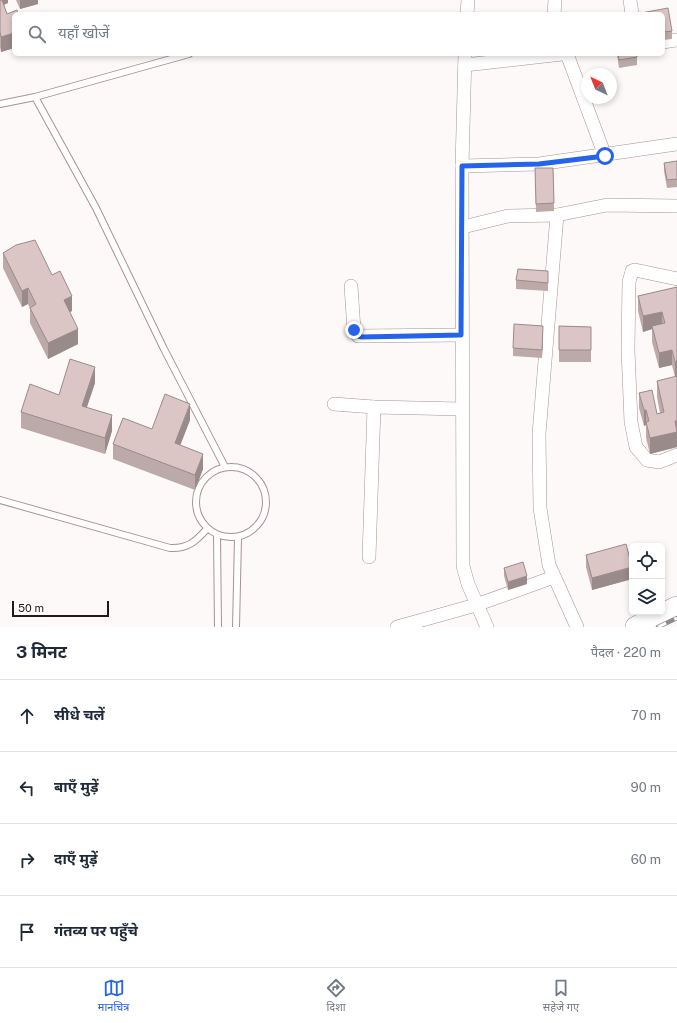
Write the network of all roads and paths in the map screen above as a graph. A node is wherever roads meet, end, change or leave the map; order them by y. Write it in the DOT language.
graph roads {
  1 [pos="468,0"];
  2 [pos="555,0"];
  3 [pos="630,0"];
  4 [pos="467,12"];
  5 [pos="554,12"];
  6 [pos="632,12"];
  7 [pos="677,40"];
  8 [pos="665,42"];
  9 [pos="182,56"];
  10 [pos="536,56"];
  11 [pos="569,56"];
  12 [pos="465,60"];
  13 [pos="36,97"];
  14 [pos="0,104"];
  15 [pos="677,144"];
  16 [pos="605,156"];
  17 [pos="462,166"];
  18 [pos="677,206"];
  19 [pos="557,215"];
  20 [pos="463,227"];
  21 [pos="677,279"];
  22 [pos="351,286"];
  23 [pos="461,335"];
  24 [pos="334,404"];
  25 [pos="374,407"];
  26 [pos="461,409"];
  27 [pos="677,455"];
  28 [pos="225,467"];
  29 [pos="0,500"];
  30 [pos="207,529"];
  31 [pos="217,535"];
  32 [pos="238,538"];
  33 [pos="369,557"];
  34 [pos="554,577"];
  35 [pos="476,605"];
  36 [pos="677,607"];
  37 [pos="218,627"];
  38 [pos="236,627"];
  39 [pos="397,627"];
  40 [pos="486,627"];
  41 [pos="577,627"];
  42 [pos="636,627"];
  1 -- 4 [label="street"];
  2 -- 5 [label="street"];
  3 -- 6 [label="street"];
  7 -- 8 [label="street"];
  9 -- 13 [label="lane"];
  10 -- 12 [label="street"];
  11 -- 16 [label="street"];
  12 -- 17 [label="street"];
  13 -- 14 [label="lane"];
  13 -- 28 [label="lane"];
  15 -- 16 [label="street"];
  16 -- 17 [label="street"];
  17 -- 20 [label="street"];
  18 -- 19 [label="street"];
  19 -- 20 [label="street"];
  19 -- 34 [label="street"];
  20 -- 23 [label="street"];
  21 -- 27 [label="street"];
  22 -- 23 [label="street"];
  23 -- 26 [label="street"];
  24 -- 25 [label="street"];
  25 -- 26 [label="street"];
  25 -- 33 [label="street"];
  26 -- 35 [label="street"];
  28 -- 30 [label="lane"];
  28 -- 32 [label="lane"];
  29 -- 30 [label="lane"];
  30 -- 31 [label="lane"];
  31 -- 32 [label="lane"];
  31 -- 37 [label="lane"];
  32 -- 38 [label="lane"];
  34 -- 35 [label="street"];
  34 -- 41 [label="street"];
  35 -- 39 [label="street"];
  35 -- 40 [label="street"];
  36 -- 42 [label="highway"];
}
